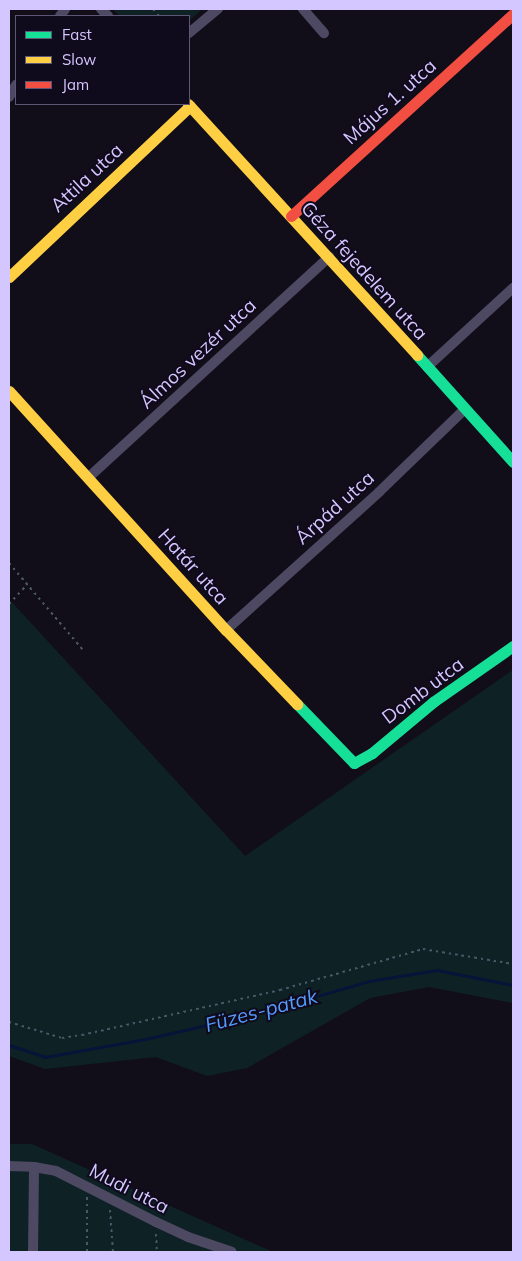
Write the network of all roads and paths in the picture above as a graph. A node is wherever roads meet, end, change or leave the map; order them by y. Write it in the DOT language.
graph roads {
  1 [pos="218,9"];
  2 [pos="303,9"];
  3 [pos="513,14"];
  4 [pos="190,32"];
  5 [pos="324,33"];
  6 [pos="189,105"];
  7 [pos="291,216"];
  8 [pos="330,257"];
  9 [pos="9,276"];
  10 [pos="513,288"];
  11 [pos="427,367"];
  12 [pos="9,391"];
  13 [pos="464,409"];
  14 [pos="513,462"];
  15 [pos="89,477"];
  16 [pos="9,563"];
  17 [pos="27,585"];
  18 [pos="9,604"];
  19 [pos="226,630"];
  20 [pos="513,646"];
  21 [pos="84,652"];
  22 [pos="354,763"];
  23 [pos="513,964"];
  24 [pos="9,1022"];
  25 [pos="9,1166"];
  26 [pos="34,1167"];
  27 [pos="87,1187"];
  28 [pos="110,1200"];
  29 [pos="156,1222"];
  30 [pos="33,1252"];
  31 [pos="87,1252"];
  32 [pos="113,1252"];
  33 [pos="157,1252"];
  34 [pos="232,1252"];
  1 -- 4 [label="street"];
  2 -- 5 [label="street"];
  3 -- 7 [label="street, Május 1. utca"];
  6 -- 7 [label="street, Géza fejedelem utca"];
  6 -- 9 [label="street, Attila utca"];
  7 -- 8 [label="street, Géza fejedelem utca"];
  8 -- 11 [label="street, Géza fejedelem utca"];
  8 -- 15 [label="street, Álmos vezér utca"];
  10 -- 11 [label="street"];
  11 -- 13 [label="street, Géza fejedelem utca"];
  12 -- 15 [label="street, Határ utca"];
  13 -- 14 [label="street, Géza fejedelem utca"];
  13 -- 19 [label="street, Árpád utca"];
  15 -- 19 [label="street, Határ utca"];
  16 -- 17 [label="path"];
  17 -- 18 [label="path"];
  17 -- 21 [label="path"];
  19 -- 22 [label="street, Határ utca"];
  20 -- 22 [label="street, Domb utca"];
  23 -- 24 [label="path"];
  25 -- 26 [label="street, Mudi utca"];
  26 -- 27 [label="street, Mudi utca"];
  26 -- 30 [label="street"];
  27 -- 28 [label="street, Mudi utca"];
  27 -- 31 [label="path"];
  28 -- 29 [label="street, Mudi utca"];
  28 -- 32 [label="path"];
  29 -- 33 [label="path"];
  29 -- 34 [label="street, Mudi utca"];
}
